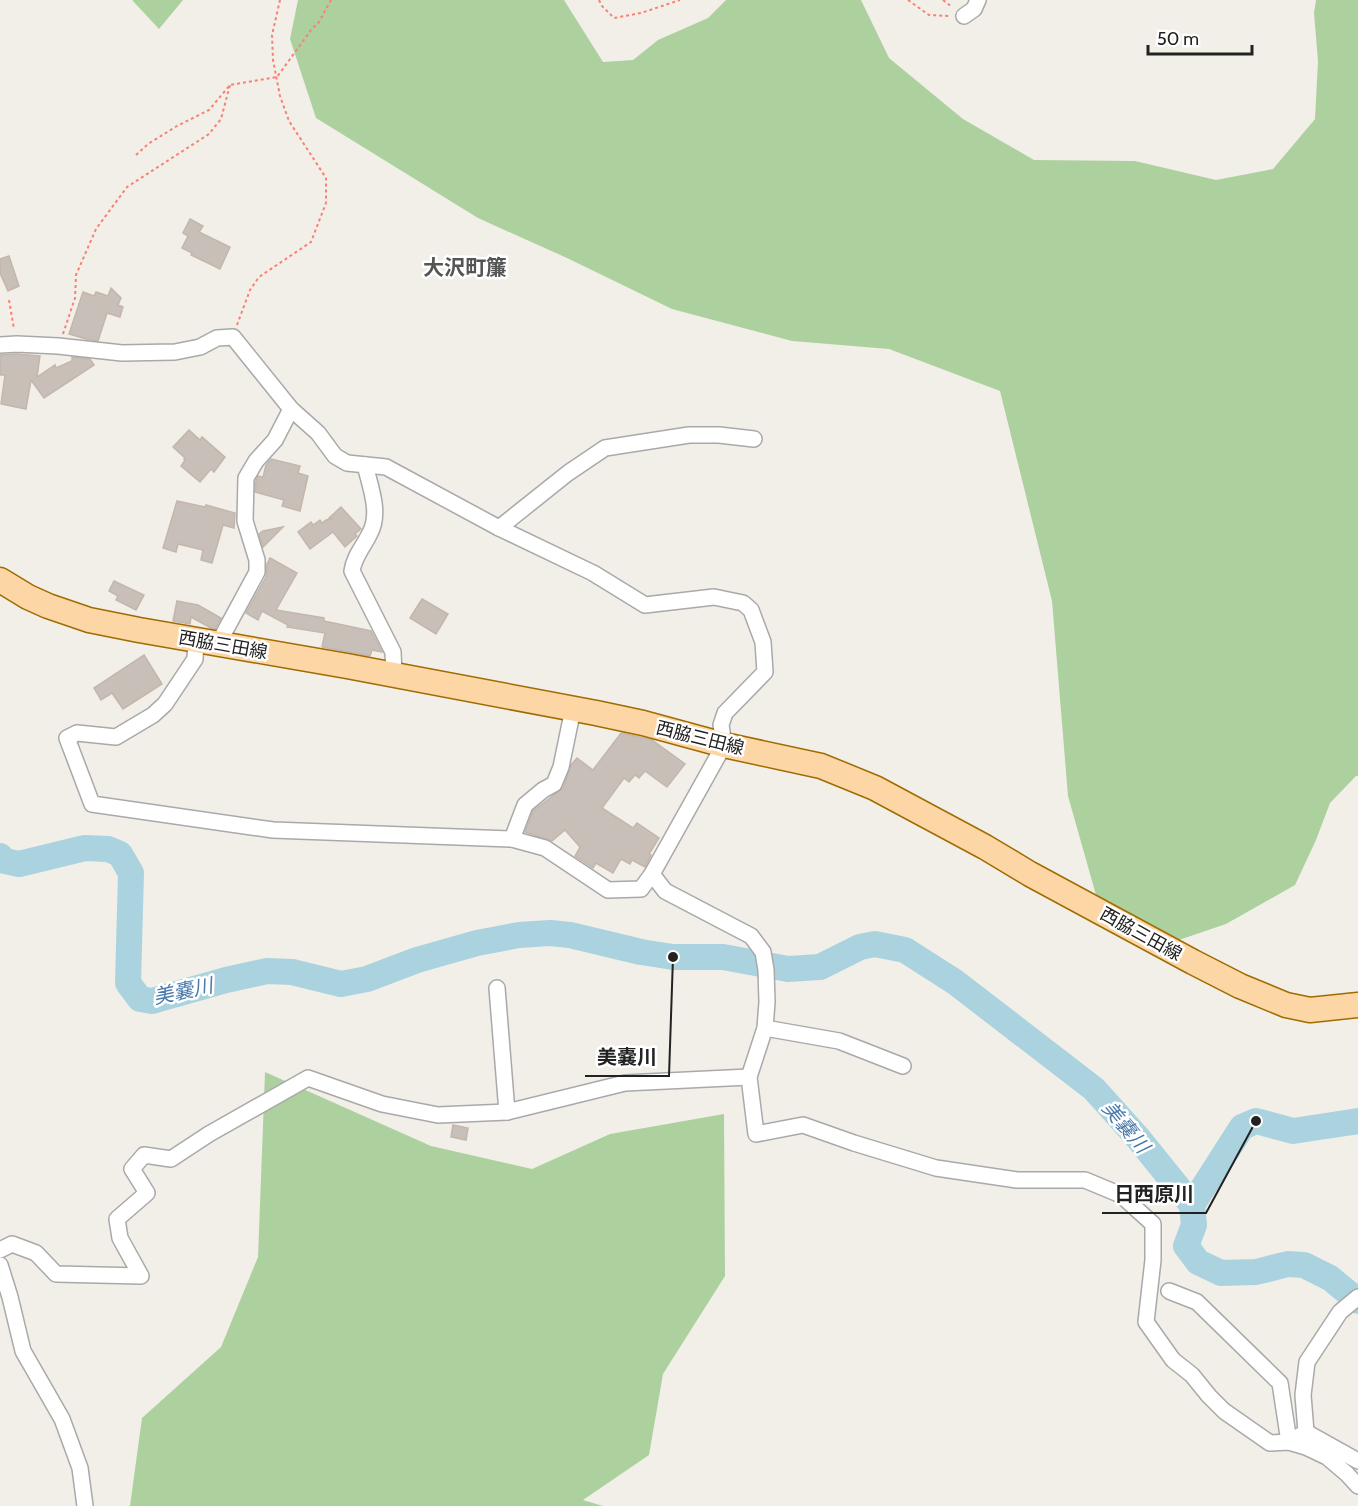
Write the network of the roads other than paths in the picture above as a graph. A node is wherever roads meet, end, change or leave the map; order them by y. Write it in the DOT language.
graph roads {
  1 [pos="978,0"];
  2 [pos="964,16"];
  3 [pos="0,345"];
  4 [pos="291,409"];
  5 [pos="754,439"];
  6 [pos="365,465"];
  7 [pos="499,528"];
  8 [pos="0,580"];
  9 [pos="207,642"];
  10 [pos="394,675"];
  11 [pos="573,709"];
  12 [pos="724,745"];
  13 [pos="513,839"];
  14 [pos="652,874"];
  15 [pos="496,988"];
  16 [pos="1358,1005"];
  17 [pos="765,1028"];
  18 [pos="903,1066"];
  19 [pos="749,1077"];
  20 [pos="507,1112"];
  21 [pos="0,1250"];
  22 [pos="0,1265"];
  23 [pos="1169,1291"];
  24 [pos="1358,1297"];
  25 [pos="1306,1432"];
  26 [pos="1289,1442"];
  27 [pos="1358,1461"];
  28 [pos="1358,1486"];
  29 [pos="85,1506"];
  1 -- 2 [label="street"];
  3 -- 4 [label="street"];
  4 -- 6 [label="street"];
  4 -- 9 [label="street"];
  5 -- 7 [label="street"];
  6 -- 7 [label="street"];
  6 -- 10 [label="street"];
  7 -- 12 [label="street"];
  8 -- 9 [label="main road, 西脇三田線"];
  9 -- 10 [label="main road, 西脇三田線"];
  9 -- 13 [label="street"];
  10 -- 11 [label="main road, 西脇三田線"];
  11 -- 12 [label="main road, 西脇三田線"];
  11 -- 13 [label="street"];
  12 -- 14 [label="street"];
  12 -- 16 [label="main road, 西脇三田線"];
  13 -- 14 [label="street"];
  14 -- 17 [label="street"];
  15 -- 20 [label="street"];
  17 -- 18 [label="street"];
  17 -- 19 [label="street"];
  19 -- 20 [label="street"];
  19 -- 26 [label="street"];
  20 -- 21 [label="street"];
  22 -- 29 [label="street"];
  23 -- 26 [label="street"];
  24 -- 25 [label="street"];
  25 -- 26 [label="street"];
  25 -- 27 [label="street"];
  26 -- 28 [label="street"];
}
